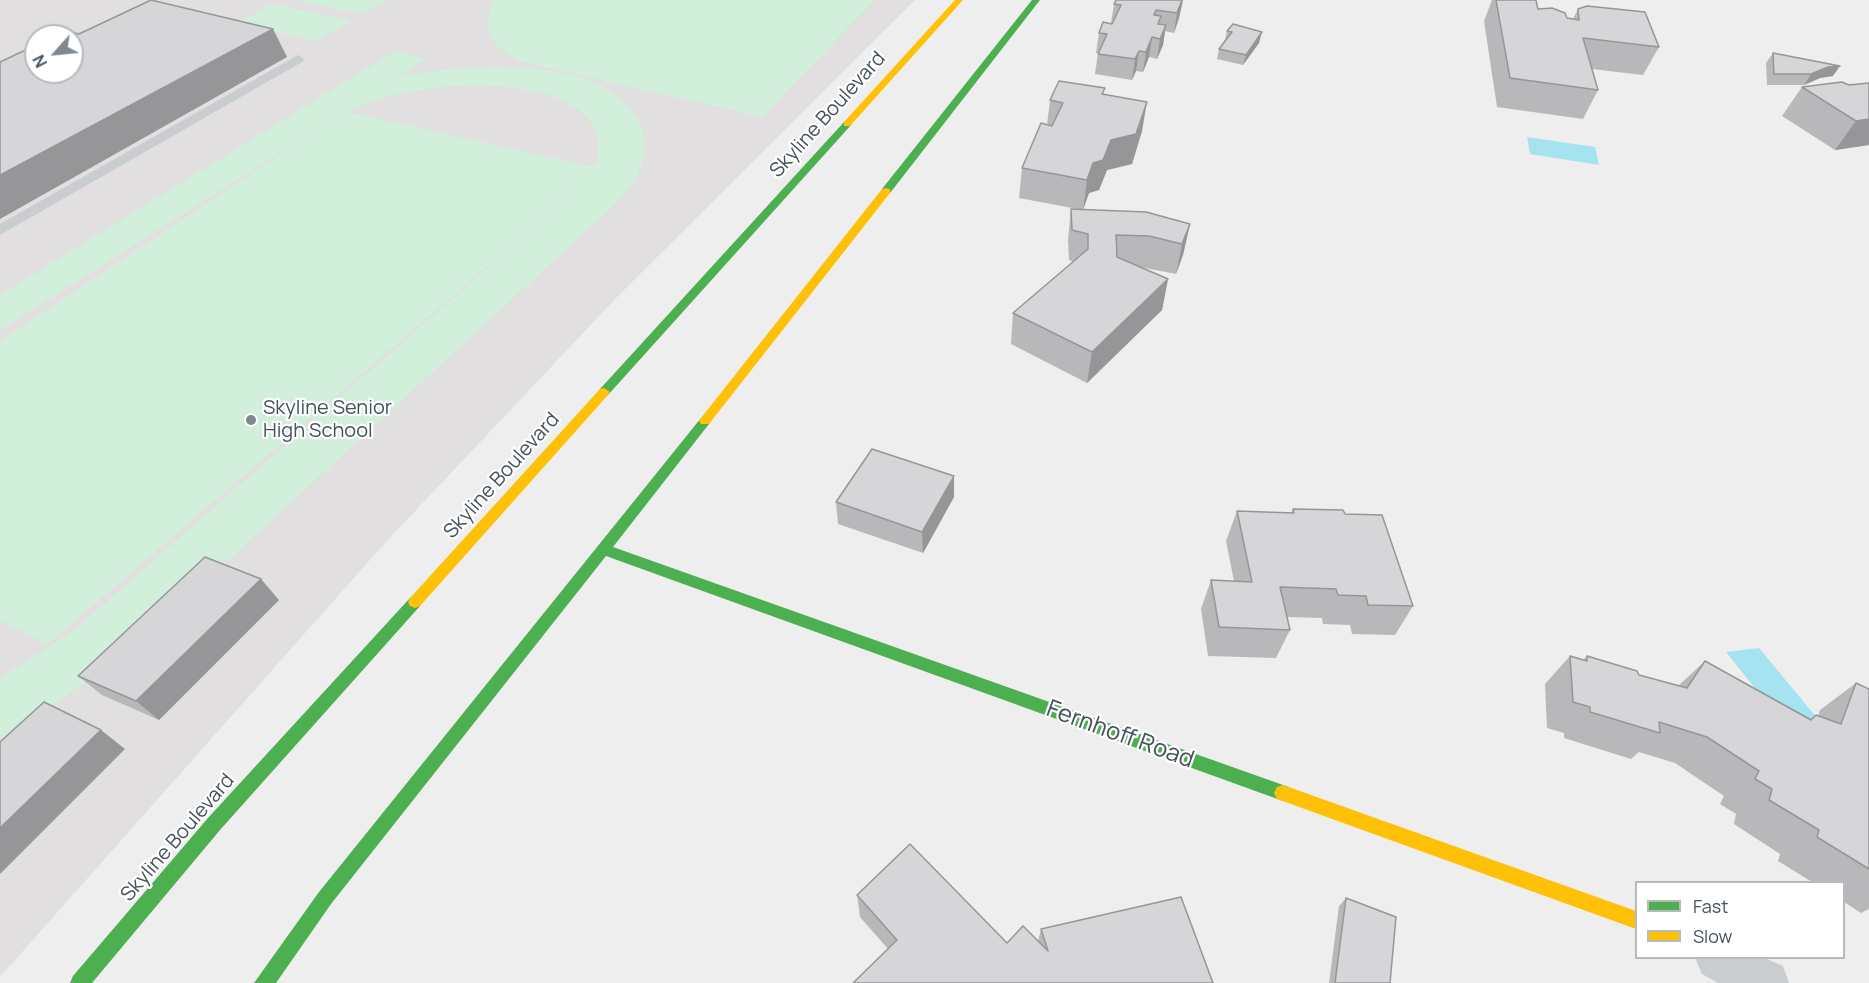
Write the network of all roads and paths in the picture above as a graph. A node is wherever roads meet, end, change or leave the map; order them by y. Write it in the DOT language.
graph roads {
  1 [pos="959,0"];
  2 [pos="1036,0"];
  3 [pos="298,58"];
  4 [pos="0,230"];
  5 [pos="604,549"];
  6 [pos="1635,920"];
  7 [pos="1722,959"];
  8 [pos="80,983"];
  9 [pos="264,983"];
  10 [pos="1766,983"];
  1 -- 8 [label="main road, Skyline Boulevard"];
  2 -- 5 [label="main road"];
  3 -- 4 [label="lane"];
  5 -- 6 [label="main road, Fernhoff Road"];
  5 -- 9 [label="main road"];
  7 -- 10 [label="street"];
}
